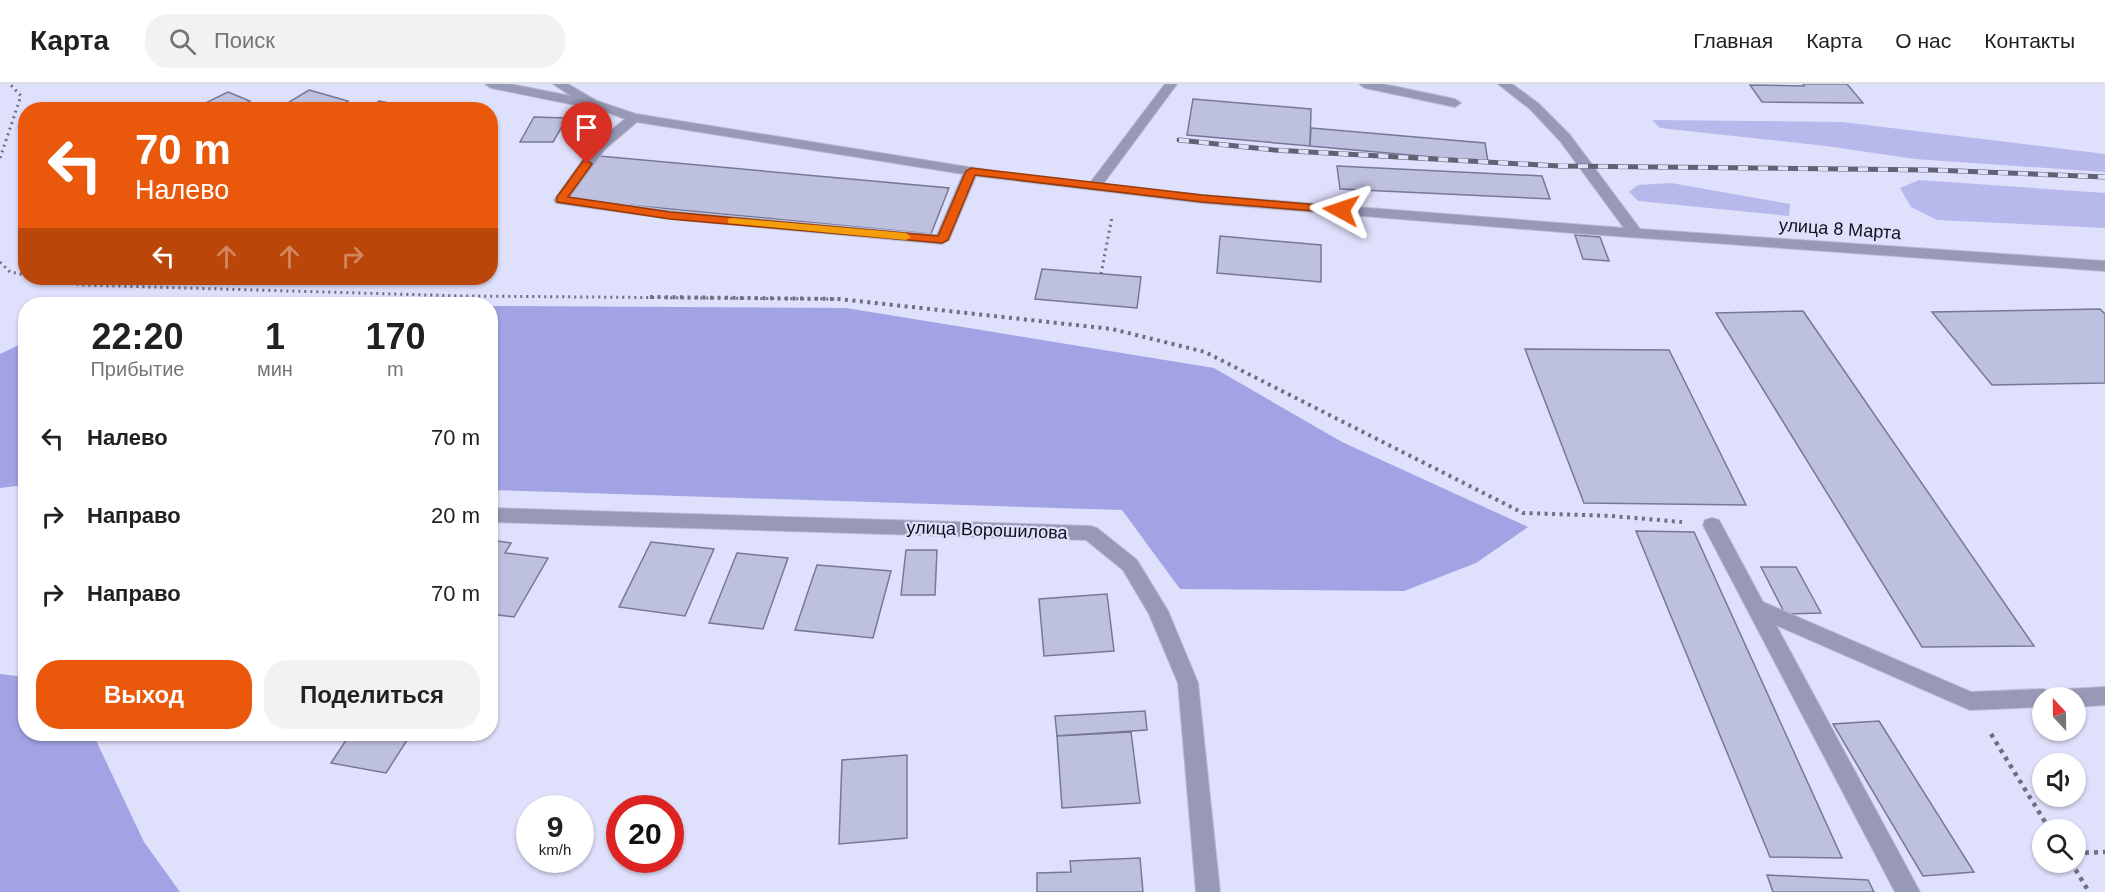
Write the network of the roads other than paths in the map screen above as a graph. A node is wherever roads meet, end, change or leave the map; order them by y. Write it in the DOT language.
graph roads {
  1 [pos="491,84"];
  2 [pos="559,84"];
  3 [pos="1171,84"];
  4 [pos="1365,84"];
  5 [pos="1504,84"];
  6 [pos="1455,103"];
  7 [pos="593,105"];
  8 [pos="634,118"];
  9 [pos="971,171"];
  10 [pos="1094,187"];
  11 [pos="1635,233"];
  12 [pos="2105,266"];
  13 [pos="498,515"];
  14 [pos="1712,525"];
  15 [pos="1757,608"];
  16 [pos="2105,696"];
  17 [pos="2086,697"];
  18 [pos="2032,698"];
  19 [pos="1208,892"];
  20 [pos="1908,892"];
  1 -- 7 [label="street"];
  2 -- 7 [label="street"];
  3 -- 10 [label="street"];
  4 -- 6 [label="street"];
  5 -- 11 [label="street"];
  7 -- 8 [label="street, улица 8 Марта"];
  8 -- 9 [label="street, улица 8 Марта"];
  8 -- 9 [label="street"];
  9 -- 10 [label="street, улица 8 Марта"];
  10 -- 11 [label="street, улица 8 Марта"];
  11 -- 12 [label="street, улица 8 Марта"];
  13 -- 19 [label="street, улица Ворошилова"];
  14 -- 15 [label="street"];
  15 -- 18 [label="street"];
  15 -- 20 [label="street"];
  16 -- 17 [label="street"];
}
